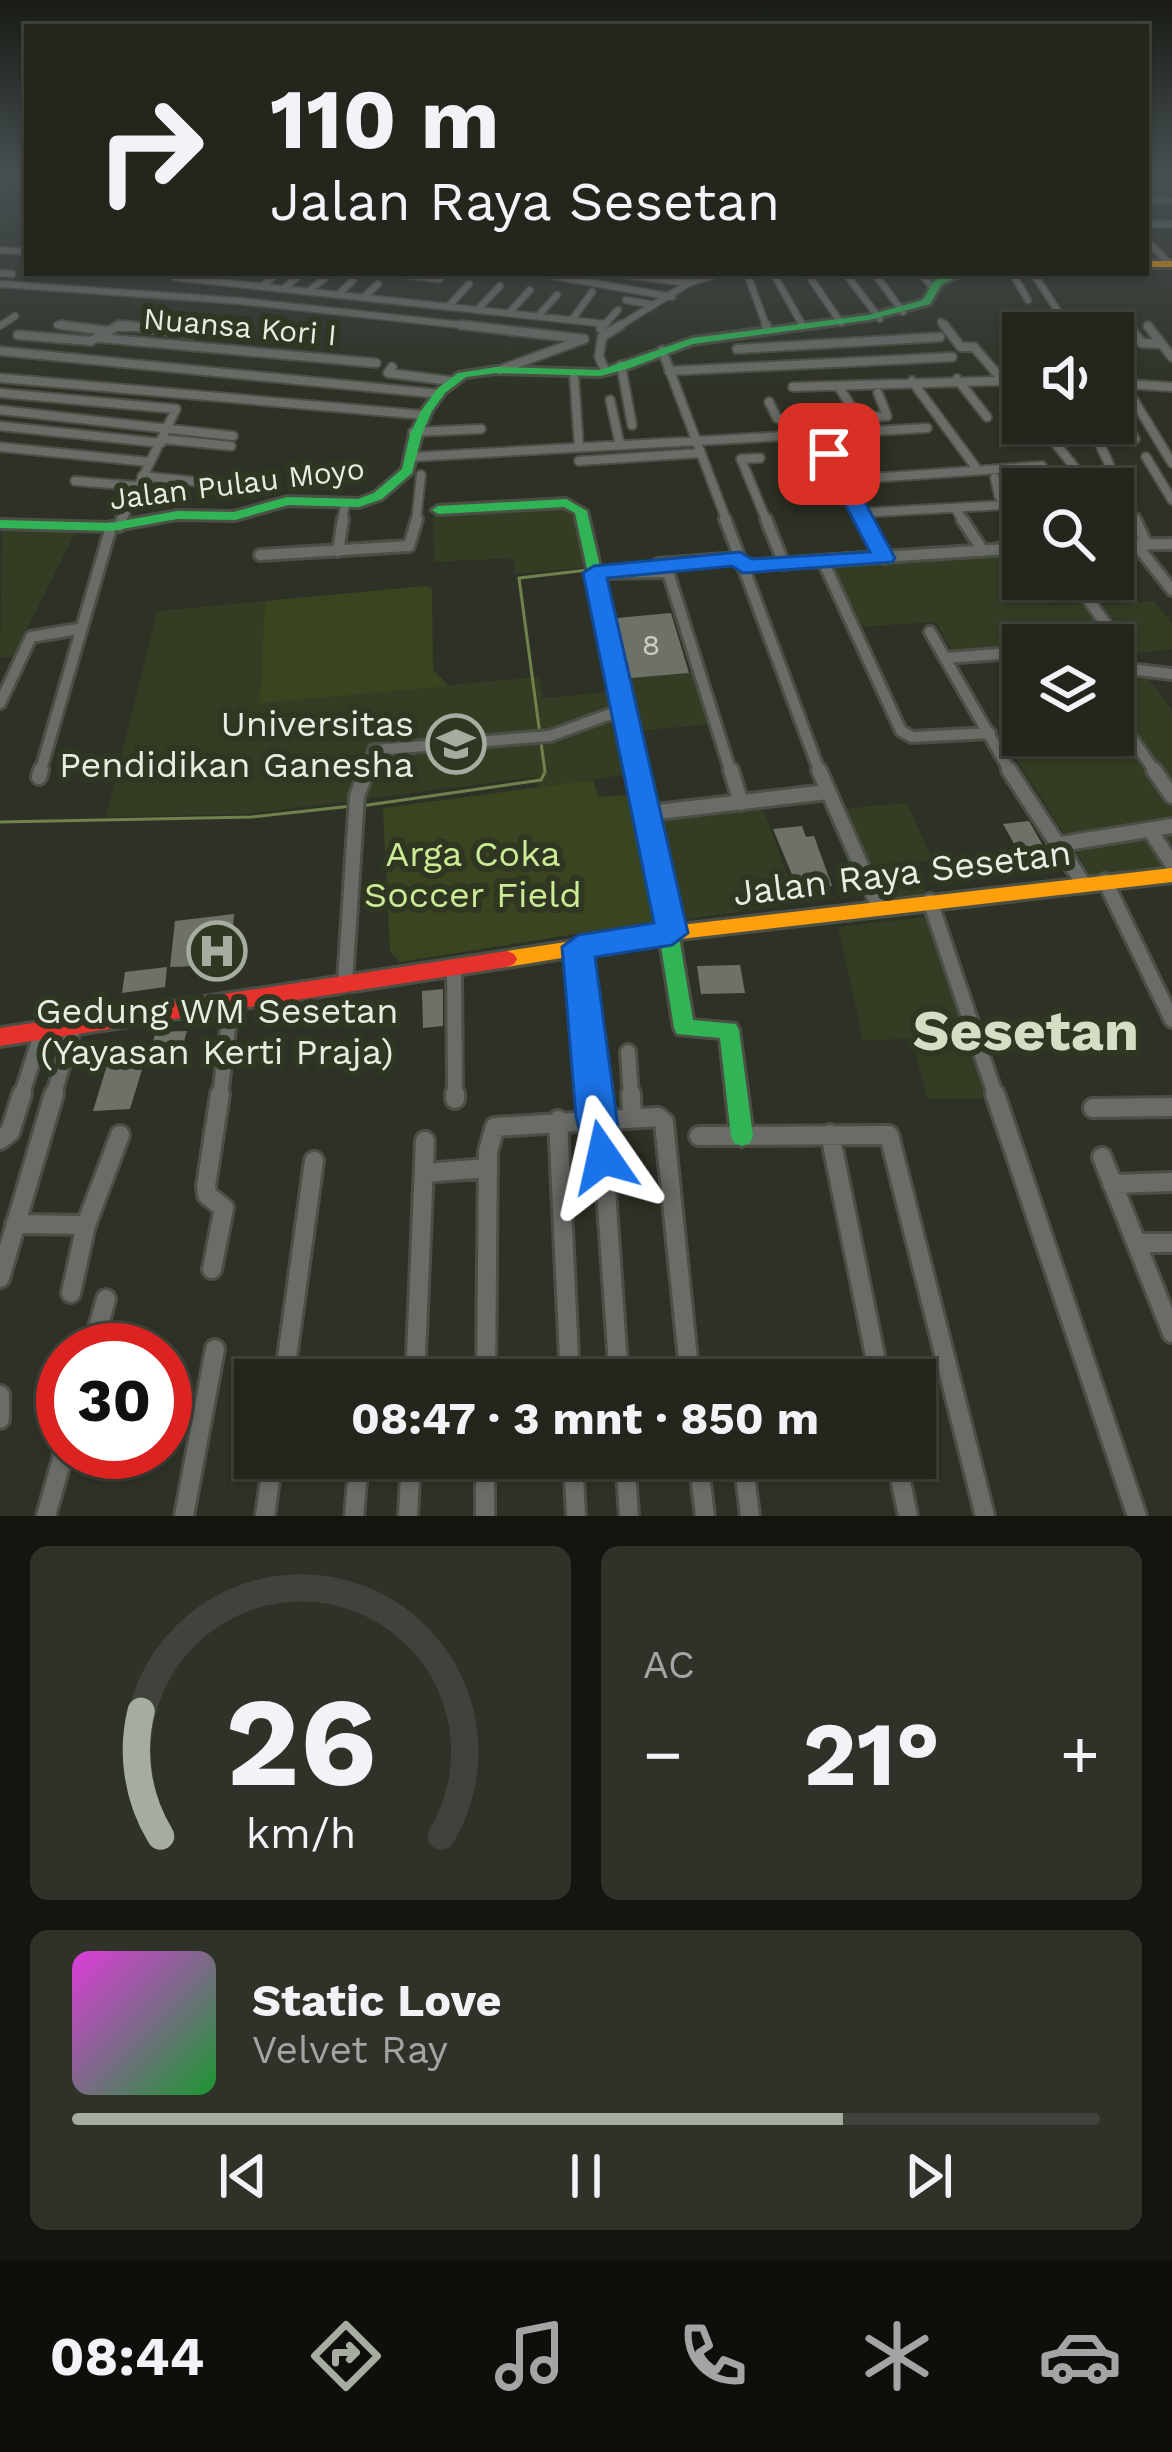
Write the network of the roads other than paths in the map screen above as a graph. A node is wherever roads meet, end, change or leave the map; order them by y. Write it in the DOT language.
graph roads {
  1 [pos="0,272"];
  2 [pos="178,276"];
  3 [pos="228,276"];
  4 [pos="252,276"];
  5 [pos="275,276"];
  6 [pos="299,276"];
  7 [pos="328,276"];
  8 [pos="413,276"];
  9 [pos="543,276"];
  10 [pos="632,276"];
  11 [pos="713,276"];
  12 [pos="775,276"];
  13 [pos="809,276"];
  14 [pos="847,276"];
  15 [pos="876,276"];
  16 [pos="1014,276"];
  17 [pos="1036,276"];
  18 [pos="174,278"];
  19 [pos="944,278"];
  20 [pos="199,279"];
  21 [pos="749,279"];
  22 [pos="352,280"];
  23 [pos="689,283"];
  24 [pos="220,284"];
  25 [pos="378,284"];
  26 [pos="470,284"];
  27 [pos="623,284"];
  28 [pos="1,285"];
  29 [pos="241,286"];
  30 [pos="500,286"];
  31 [pos="561,287"];
  32 [pos="262,290"];
  33 [pos="530,290"];
  34 [pos="284,291"];
  35 [pos="592,292"];
  36 [pos="149,294"];
  37 [pos="311,295"];
  38 [pos="338,295"];
  39 [pos="677,295"];
  40 [pos="362,298"];
  41 [pos="1028,300"];
  42 [pos="626,301"];
  43 [pos="418,304"];
  44 [pos="655,305"];
  45 [pos="448,307"];
  46 [pos="477,310"];
  47 [pos="618,310"];
  48 [pos="903,312"];
  49 [pos="1059,312"];
  50 [pos="509,313"];
  51 [pos="15,316"];
  52 [pos="538,316"];
  53 [pos="880,319"];
  54 [pos="572,320"];
  55 [pos="941,322"];
  56 [pos="841,323"];
  57 [pos="606,324"];
  58 [pos="57,325"];
  59 [pos="0,326"];
  60 [pos="803,326"];
  61 [pos="1148,326"];
  62 [pos="109,331"];
  63 [pos="1134,333"];
  64 [pos="18,335"];
  65 [pos="775,335"];
  66 [pos="100,338"];
  67 [pos="940,338"];
  68 [pos="584,340"];
  69 [pos="1162,344"];
  70 [pos="180,345"];
  71 [pos="737,349"];
  72 [pos="662,350"];
  73 [pos="0,351"];
  74 [pos="241,351"];
  75 [pos="952,357"];
  76 [pos="1172,357"];
  77 [pos="376,363"];
  78 [pos="392,367"];
  79 [pos="613,368"];
  80 [pos="500,370"];
  81 [pos="669,371"];
  82 [pos="218,374"];
  83 [pos="574,376"];
  84 [pos="0,378"];
  85 [pos="1002,378"];
  86 [pos="957,379"];
  87 [pos="912,381"];
  88 [pos="1002,381"];
  89 [pos="1134,385"];
  90 [pos="445,387"];
  91 [pos="793,387"];
  92 [pos="1169,387"];
  93 [pos="840,389"];
  94 [pos="0,393"];
  95 [pos="878,393"];
  96 [pos="1172,397"];
  97 [pos="610,400"];
  98 [pos="1134,400"];
  99 [pos="769,402"];
  100 [pos="0,410"];
  101 [pos="424,415"];
  102 [pos="987,417"];
  103 [pos="859,418"];
  104 [pos="813,422"];
  105 [pos="632,425"];
  106 [pos="0,426"];
  107 [pos="927,428"];
  108 [pos="481,429"];
  109 [pos="413,432"];
  110 [pos="819,434"];
  111 [pos="1134,436"];
  112 [pos="163,437"];
  113 [pos="1136,439"];
  114 [pos="695,440"];
  115 [pos="232,441"];
  116 [pos="1056,444"];
  117 [pos="1098,444"];
  118 [pos="620,445"];
  119 [pos="0,447"];
  120 [pos="579,447"];
  121 [pos="700,453"];
  122 [pos="829,454"];
  123 [pos="412,457"];
  124 [pos="787,457"];
  125 [pos="1146,457"];
  126 [pos="760,458"];
  127 [pos="579,461"];
  128 [pos="149,463"];
  129 [pos="1172,463"];
  130 [pos="1042,466"];
  131 [pos="1075,468"];
  132 [pos="977,469"];
  133 [pos="198,470"];
  134 [pos="421,475"];
  135 [pos="995,478"];
  136 [pos="842,479"];
  137 [pos="75,481"];
  138 [pos="189,481"];
  139 [pos="137,486"];
  140 [pos="257,488"];
  141 [pos="186,500"];
  142 [pos="1002,500"];
  143 [pos="1172,500"];
  144 [pos="344,504"];
  145 [pos="955,508"];
  146 [pos="438,510"];
  147 [pos="858,513"];
  148 [pos="0,524"];
  149 [pos="118,524"];
  150 [pos="1134,539"];
  151 [pos="1134,543"];
  152 [pos="1137,543"];
  153 [pos="1172,545"];
  154 [pos="980,548"];
  155 [pos="1002,548"];
  156 [pos="338,551"];
  157 [pos="882,554"];
  158 [pos="260,555"];
  159 [pos="783,560"];
  160 [pos="823,561"];
  161 [pos="742,562"];
  162 [pos="649,566"];
  163 [pos="594,570"];
  164 [pos="1172,590"];
  165 [pos="1091,600"];
  166 [pos="1110,624"];
  167 [pos="78,629"];
  168 [pos="931,632"];
  169 [pos="1002,654"];
  170 [pos="947,658"];
  171 [pos="1134,670"];
  172 [pos="1172,674"];
  173 [pos="0,703"];
  174 [pos="624,709"];
  175 [pos="990,733"];
  176 [pos="1134,741"];
  177 [pos="39,777"];
  178 [pos="827,792"];
  179 [pos="1172,796"];
  180 [pos="741,802"];
  181 [pos="649,812"];
  182 [pos="1172,826"];
  183 [pos="1150,830"];
  184 [pos="1055,844"];
  185 [pos="1172,865"];
  186 [pos="1172,874"];
  187 [pos="1105,881"];
  188 [pos="1083,883"];
  189 [pos="930,901"];
  190 [pos="879,907"];
  191 [pos="672,933"];
  192 [pos="578,947"];
  193 [pos="454,966"];
  194 [pos="345,983"];
  195 [pos="231,1003"];
  196 [pos="1172,1020"];
  197 [pos="74,1026"];
  198 [pos="42,1031"];
  199 [pos="0,1037"];
  200 [pos="628,1052"];
  201 [pos="455,1099"];
  202 [pos="1172,1107"];
  203 [pos="1094,1108"];
  204 [pos="632,1116"];
  205 [pos="598,1117"];
  206 [pos="558,1120"];
  207 [pos="830,1134"];
  208 [pos="120,1136"];
  209 [pos="699,1136"];
  210 [pos="742,1136"];
  211 [pos="0,1140"];
  212 [pos="424,1141"];
  213 [pos="1102,1157"];
  214 [pos="314,1161"];
  215 [pos="487,1168"];
  216 [pos="426,1173"];
  217 [pos="1172,1182"];
  218 [pos="1112,1184"];
  219 [pos="15,1224"];
  220 [pos="86,1226"];
  221 [pos="1172,1243"];
  222 [pos="1137,1244"];
  223 [pos="212,1269"];
  224 [pos="0,1278"];
  225 [pos="71,1293"];
  226 [pos="106,1299"];
  227 [pos="99,1323"];
  228 [pos="1172,1333"];
  229 [pos="215,1349"];
  230 [pos="287,1359"];
  231 [pos="416,1359"];
  232 [pos="486,1359"];
  233 [pos="569,1359"];
  234 [pos="618,1359"];
  235 [pos="688,1359"];
  236 [pos="876,1359"];
  237 [pos="0,1395"];
  238 [pos="0,1419"];
  239 [pos="56,1479"];
  240 [pos="270,1479"];
  241 [pos="357,1479"];
  242 [pos="410,1479"];
  243 [pos="485,1479"];
  244 [pos="574,1479"];
  245 [pos="626,1479"];
  246 [pos="701,1479"];
  247 [pos="746,1479"];
  248 [pos="900,1479"];
  249 [pos="46,1516"];
  250 [pos="184,1516"];
  251 [pos="265,1516"];
  252 [pos="354,1516"];
  253 [pos="408,1516"];
  254 [pos="485,1516"];
  255 [pos="576,1516"];
  256 [pos="629,1516"];
  257 [pos="705,1516"];
  258 [pos="750,1516"];
  259 [pos="908,1516"];
  260 [pos="985,1516"];
  261 [pos="1137,1516"];
  1 -- 28 [label="street"];
  2 -- 18 [label="street"];
  3 -- 24 [label="street"];
  4 -- 29 [label="street"];
  5 -- 32 [label="street"];
  6 -- 34 [label="street"];
  7 -- 37 [label="street"];
  8 -- 43 [label="street"];
  9 -- 31 [label="street"];
  10 -- 23 [label="street"];
  11 -- 23 [label="street"];
  12 -- 60 [label="street"];
  13 -- 56 [label="street"];
  14 -- 53 [label="street"];
  15 -- 48 [label="street"];
  16 -- 41 [label="street"];
  17 -- 49 [label="street"];
  18 -- 20 [label="street"];
  18 -- 36 [label="street"];
  19 -- 48 [label="street"];
  20 -- 24 [label="street"];
  21 -- 65 [label="street"];
  22 -- 38 [label="street"];
  23 -- 39 [label="street"];
  24 -- 29 [label="street"];
  25 -- 40 [label="street"];
  26 -- 45 [label="street"];
  27 -- 39 [label="street"];
  28 -- 36 [label="street"];
  29 -- 32 [label="street"];
  30 -- 46 [label="street"];
  31 -- 39 [label="street"];
  31 -- 52 [label="street"];
  32 -- 34 [label="street"];
  33 -- 50 [label="street"];
  34 -- 37 [label="street"];
  35 -- 54 [label="street"];
  36 -- 68 [label="street"];
  37 -- 38 [label="street"];
  38 -- 40 [label="street"];
  39 -- 44 [label="street"];
  40 -- 43 [label="street"];
  42 -- 44 [label="street"];
  43 -- 45 [label="street"];
  44 -- 79 [label="street"];
  45 -- 46 [label="street"];
  46 -- 50 [label="street"];
  47 -- 57 [label="street"];
  48 -- 53 [label="street"];
  50 -- 52 [label="street"];
  51 -- 59 [label="street"];
  52 -- 54 [label="street"];
  53 -- 56 [label="street"];
  54 -- 57 [label="street"];
  55 -- 85 [label="street"];
  56 -- 60 [label="street"];
  57 -- 68 [label="street"];
  58 -- 62 [label="street"];
  60 -- 65 [label="street"];
  61 -- 69 [label="street"];
  62 -- 66 [label="street"];
  62 -- 70 [label="street"];
  63 -- 69 [label="street"];
  64 -- 66 [label="street, Nuansa Kori I"];
  65 -- 67 [label="street"];
  65 -- 71 [label="street"];
  65 -- 72 [label="street"];
  66 -- 70 [label="street, Nuansa Kori I"];
  68 -- 80 [label="street"];
  69 -- 76 [label="street"];
  70 -- 74 [label="street, Nuansa Kori I"];
  72 -- 79 [label="street"];
  72 -- 81 [label="street"];
  73 -- 82 [label="street"];
  74 -- 77 [label="street, Nuansa Kori I"];
  74 -- 82 [label="street"];
  75 -- 81 [label="street"];
  78 -- 90 [label="street"];
  79 -- 83 [label="street"];
  79 -- 105 [label="street"];
  80 -- 83 [label="street"];
  80 -- 90 [label="street"];
  81 -- 114 [label="street"];
  82 -- 90 [label="street"];
  83 -- 120 [label="street"];
  84 -- 101 [label="street"];
  86 -- 87 [label="street"];
  86 -- 88 [label="street"];
  86 -- 102 [label="street"];
  87 -- 91 [label="street"];
  87 -- 132 [label="street"];
  89 -- 92 [label="street"];
  90 -- 101 [label="street, Jalan Pulau Moyo"];
  92 -- 96 [label="street"];
  93 -- 103 [label="street"];
  94 -- 112 [label="street"];
  95 -- 103 [label="street"];
  97 -- 118 [label="street"];
  98 -- 129 [label="street"];
  99 -- 104 [label="street"];
  100 -- 112 [label="street"];
  101 -- 109 [label="street, Jalan Pulau Moyo"];
  103 -- 104 [label="street"];
  104 -- 110 [label="street"];
  106 -- 112 [label="street"];
  107 -- 110 [label="street"];
  108 -- 109 [label="street"];
  109 -- 123 [label="street, Jalan Pulau Moyo"];
  110 -- 114 [label="street"];
  110 -- 122 [label="street"];
  111 -- 113 [label="street"];
  112 -- 115 [label="street"];
  112 -- 128 [label="street"];
  114 -- 118 [label="street"];
  114 -- 121 [label="street"];
  116 -- 131 [label="street"];
  117 -- 152 [label="street"];
  118 -- 120 [label="street"];
  119 -- 128 [label="street"];
  120 -- 123 [label="street"];
  121 -- 127 [label="street"];
  121 -- 161 [label="street"];
  122 -- 124 [label="street"];
  122 -- 136 [label="street"];
  123 -- 144 [label="street, Jalan Pulau Moyo"];
  125 -- 143 [label="street"];
  126 -- 159 [label="street"];
  128 -- 139 [label="street"];
  130 -- 132 [label="street"];
  132 -- 136 [label="street"];
  133 -- 138 [label="street"];
  134 -- 156 [label="street"];
  135 -- 142 [label="street"];
  136 -- 147 [label="street"];
  137 -- 139 [label="street"];
  138 -- 139 [label="street"];
  138 -- 140 [label="street"];
  139 -- 141 [label="street"];
  139 -- 149 [label="street"];
  142 -- 145 [label="street"];
  144 -- 149 [label="street, Jalan Pulau Moyo"];
  144 -- 156 [label="street"];
  145 -- 147 [label="street"];
  145 -- 154 [label="street"];
  146 -- 163 [label="street"];
  147 -- 157 [label="street"];
  148 -- 149 [label="street, Jalan Pulau Moyo"];
  149 -- 167 [label="street"];
  150 -- 152 [label="street"];
  151 -- 152 [label="street"];
  152 -- 153 [label="street"];
  152 -- 164 [label="street"];
  154 -- 155 [label="street"];
  154 -- 157 [label="street"];
  156 -- 158 [label="street"];
  157 -- 160 [label="street"];
  159 -- 160 [label="street"];
  159 -- 161 [label="street"];
  160 -- 175 [label="street"];
  161 -- 162 [label="street"];
  161 -- 178 [label="street"];
  162 -- 163 [label="street"];
  162 -- 180 [label="street"];
  163 -- 174 [label="street"];
  165 -- 166 [label="street"];
  167 -- 173 [label="street"];
  167 -- 177 [label="street"];
  168 -- 170 [label="street"];
  169 -- 170 [label="street"];
  170 -- 175 [label="street"];
  171 -- 172 [label="street"];
  174 -- 181 [label="street"];
  174 -- 194 [label="street"];
  175 -- 184 [label="street"];
  176 -- 179 [label="street"];
  178 -- 180 [label="street"];
  178 -- 190 [label="street"];
  180 -- 181 [label="street"];
  181 -- 191 [label="street"];
  182 -- 183 [label="street"];
  183 -- 184 [label="street"];
  183 -- 185 [label="street"];
  184 -- 188 [label="street"];
  186 -- 187 [label="street, Jalan Raya Sesetan"];
  187 -- 188 [label="street, Jalan Raya Sesetan"];
  187 -- 196 [label="street"];
  188 -- 189 [label="street, Jalan Raya Sesetan"];
  189 -- 190 [label="street, Jalan Raya Sesetan"];
  189 -- 261 [label="street"];
  190 -- 191 [label="street, Jalan Raya Sesetan"];
  191 -- 192 [label="street, Jalan Raya Sesetan"];
  191 -- 210 [label="street"];
  192 -- 193 [label="street, Jalan Raya Sesetan"];
  192 -- 205 [label="street"];
  193 -- 194 [label="street, Jalan Raya Sesetan"];
  193 -- 201 [label="street"];
  194 -- 195 [label="street, Jalan Raya Sesetan"];
  195 -- 197 [label="street, Jalan Raya Sesetan"];
  195 -- 223 [label="street"];
  197 -- 198 [label="street, Jalan Raya Sesetan"];
  197 -- 219 [label="street"];
  198 -- 199 [label="street, Jalan Raya Sesetan"];
  198 -- 211 [label="street"];
  200 -- 204 [label="street"];
  202 -- 203 [label="street"];
  204 -- 205 [label="street"];
  204 -- 235 [label="street"];
  205 -- 206 [label="street"];
  205 -- 234 [label="street"];
  206 -- 215 [label="street"];
  206 -- 233 [label="street"];
  207 -- 210 [label="street"];
  207 -- 236 [label="street"];
  207 -- 260 [label="street"];
  208 -- 220 [label="street"];
  209 -- 210 [label="street"];
  212 -- 216 [label="street"];
  213 -- 218 [label="street"];
  214 -- 230 [label="street"];
  215 -- 216 [label="street"];
  215 -- 232 [label="street"];
  216 -- 231 [label="street"];
  217 -- 218 [label="street"];
  218 -- 222 [label="street"];
  219 -- 220 [label="street"];
  219 -- 224 [label="street"];
  220 -- 225 [label="street"];
  221 -- 222 [label="street"];
  222 -- 228 [label="street"];
  226 -- 227 [label="street"];
  229 -- 250 [label="street"];
  237 -- 238 [label="street"];
  239 -- 249 [label="street"];
  240 -- 251 [label="street"];
  241 -- 252 [label="street"];
  242 -- 253 [label="street"];
  243 -- 254 [label="street"];
  244 -- 255 [label="street"];
  245 -- 256 [label="street"];
  246 -- 257 [label="street"];
  247 -- 258 [label="street"];
  248 -- 259 [label="street"];
}
